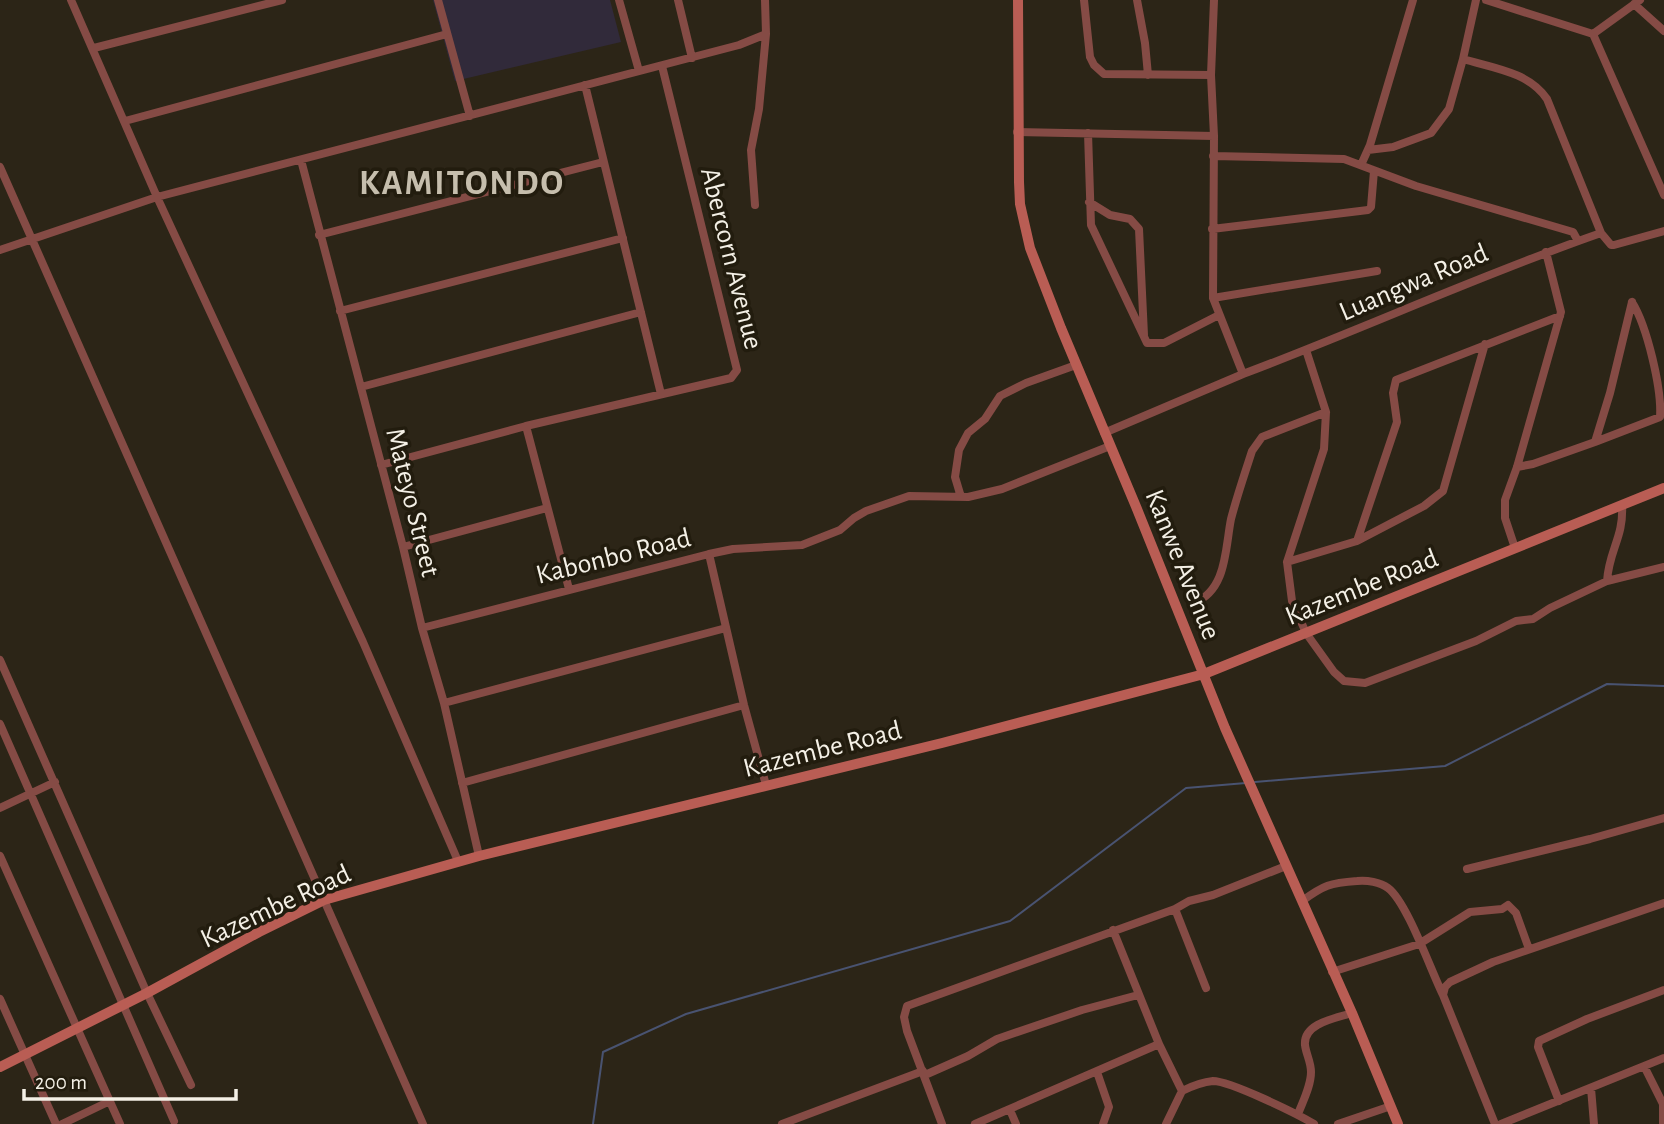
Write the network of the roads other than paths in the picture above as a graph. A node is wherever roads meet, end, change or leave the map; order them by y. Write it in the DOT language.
graph roads {
  1 [pos="71,0"];
  2 [pos="282,0"];
  3 [pos="438,0"];
  4 [pos="619,0"];
  5 [pos="678,0"];
  6 [pos="765,0"];
  7 [pos="1018,0"];
  8 [pos="1084,0"];
  9 [pos="1137,0"];
  10 [pos="1214,0"];
  11 [pos="1413,0"];
  12 [pos="1476,0"];
  13 [pos="1486,0"];
  14 [pos="1637,2"];
  15 [pos="1664,31"];
  16 [pos="447,34"];
  17 [pos="766,34"];
  18 [pos="1593,34"];
  19 [pos="94,48"];
  20 [pos="692,58"];
  21 [pos="1463,59"];
  22 [pos="662,66"];
  23 [pos="639,71"];
  24 [pos="1148,75"];
  25 [pos="1211,75"];
  26 [pos="585,85"];
  27 [pos="470,116"];
  28 [pos="124,121"];
  29 [pos="1017,132"];
  30 [pos="1088,133"];
  31 [pos="1214,136"];
  32 [pos="1368,150"];
  33 [pos="1213,156"];
  34 [pos="301,160"];
  35 [pos="603,162"];
  36 [pos="1362,165"];
  37 [pos="0,167"];
  38 [pos="1374,171"];
  39 [pos="1664,195"];
  40 [pos="157,197"];
  41 [pos="1089,202"];
  42 [pos="755,205"];
  43 [pos="1212,229"];
  44 [pos="1664,231"];
  45 [pos="1601,233"];
  46 [pos="319,235"];
  47 [pos="623,238"];
  48 [pos="33,239"];
  49 [pos="1578,241"];
  50 [pos="0,250"];
  51 [pos="1546,251"];
  52 [pos="1377,271"];
  53 [pos="1213,298"];
  54 [pos="340,311"];
  55 [pos="641,312"];
  56 [pos="1219,315"];
  57 [pos="1560,316"];
  58 [pos="1144,338"];
  59 [pos="1485,344"];
  60 [pos="1306,350"];
  61 [pos="1076,365"];
  62 [pos="1243,374"];
  63 [pos="361,387"];
  64 [pos="661,394"];
  65 [pos="1326,412"];
  66 [pos="526,426"];
  67 [pos="1104,433"];
  68 [pos="1595,442"];
  69 [pos="1110,446"];
  70 [pos="381,465"];
  71 [pos="1517,467"];
  72 [pos="1664,488"];
  73 [pos="961,497"];
  74 [pos="1622,505"];
  75 [pos="547,508"];
  76 [pos="1357,541"];
  77 [pos="403,547"];
  78 [pos="1515,548"];
  79 [pos="709,554"];
  80 [pos="1287,562"];
  81 [pos="1664,567"];
  82 [pos="1607,581"];
  83 [pos="569,589"];
  84 [pos="1194,603"];
  85 [pos="422,628"];
  86 [pos="726,628"];
  87 [pos="1306,633"];
  88 [pos="0,660"];
  89 [pos="1204,674"];
  90 [pos="444,703"];
  91 [pos="744,705"];
  92 [pos="0,724"];
  93 [pos="55,782"];
  94 [pos="462,783"];
  95 [pos="765,785"];
  96 [pos="30,793"];
  97 [pos="0,808"];
  98 [pos="1664,818"];
  99 [pos="0,856"];
  100 [pos="479,856"];
  101 [pos="458,861"];
  102 [pos="1286,866"];
  103 [pos="1467,869"];
  104 [pos="324,900"];
  105 [pos="1302,901"];
  106 [pos="1664,902"];
  107 [pos="1175,909"];
  108 [pos="1113,930"];
  109 [pos="1419,944"];
  110 [pos="1529,949"];
  111 [pos="1332,972"];
  112 [pos="1206,988"];
  113 [pos="1664,990"];
  114 [pos="148,993"];
  115 [pos="1138,995"];
  116 [pos="1443,995"];
  117 [pos="0,999"];
  118 [pos="123,1006"];
  119 [pos="1352,1013"];
  120 [pos="78,1029"];
  121 [pos="1159,1044"];
  122 [pos="24,1056"];
  123 [pos="1664,1058"];
  124 [pos="1644,1066"];
  125 [pos="0,1068"];
  126 [pos="1097,1072"];
  127 [pos="924,1073"];
  128 [pos="191,1085"];
  129 [pos="1591,1088"];
  130 [pos="1182,1091"];
  131 [pos="110,1101"];
  132 [pos="1559,1101"];
  133 [pos="1663,1104"];
  134 [pos="1391,1106"];
  135 [pos="1010,1111"];
  136 [pos="1298,1114"];
  137 [pos="1525,1115"];
  138 [pos="174,1121"];
  139 [pos="1168,1123"];
  140 [pos="56,1124"];
  141 [pos="62,1124"];
  142 [pos="120,1124"];
  143 [pos="423,1124"];
  144 [pos="782,1124"];
  145 [pos="942,1124"];
  146 [pos="975,1124"];
  147 [pos="1016,1124"];
  148 [pos="1103,1124"];
  149 [pos="1314,1124"];
  150 [pos="1338,1124"];
  151 [pos="1398,1124"];
  152 [pos="1495,1124"];
  153 [pos="1501,1124"];
  154 [pos="1528,1124"];
  155 [pos="1594,1124"];
  156 [pos="1662,1124"];
  1 -- 19 [label="street"];
  2 -- 19 [label="street"];
  3 -- 16 [label="street"];
  4 -- 23 [label="street"];
  5 -- 20 [label="street"];
  6 -- 17 [label="street"];
  7 -- 29 [label="main road, Kanwe Avenue"];
  8 -- 24 [label="street"];
  9 -- 24 [label="street"];
  10 -- 25 [label="street"];
  11 -- 32 [label="street"];
  12 -- 21 [label="street"];
  13 -- 18 [label="street"];
  14 -- 15 [label="street"];
  14 -- 18 [label="street"];
  16 -- 27 [label="street"];
  16 -- 28 [label="street"];
  17 -- 20 [label="street"];
  17 -- 42 [label="street"];
  18 -- 39 [label="street"];
  19 -- 28 [label="street"];
  20 -- 22 [label="street"];
  21 -- 32 [label="street"];
  21 -- 45 [label="street"];
  22 -- 23 [label="street"];
  22 -- 64 [label="street, Abercorn Avenue"];
  23 -- 26 [label="street"];
  24 -- 25 [label="street"];
  25 -- 31 [label="street"];
  26 -- 27 [label="street"];
  26 -- 35 [label="street"];
  27 -- 34 [label="street"];
  28 -- 40 [label="street"];
  29 -- 30 [label="street"];
  29 -- 61 [label="main road, Kanwe Avenue"];
  30 -- 31 [label="street"];
  30 -- 41 [label="street"];
  31 -- 33 [label="street"];
  32 -- 36 [label="street"];
  33 -- 36 [label="street"];
  33 -- 43 [label="street"];
  34 -- 40 [label="street"];
  34 -- 46 [label="street, Mateyo Street"];
  35 -- 46 [label="street"];
  35 -- 47 [label="street"];
  36 -- 38 [label="street"];
  37 -- 48 [label="street"];
  38 -- 43 [label="street"];
  38 -- 49 [label="street"];
  40 -- 48 [label="street"];
  40 -- 101 [label="street"];
  41 -- 58 [label="street"];
  41 -- 58 [label="street"];
  43 -- 53 [label="street"];
  44 -- 45 [label="street"];
  45 -- 49 [label="street, Luangwa Road"];
  46 -- 54 [label="street, Mateyo Street"];
  47 -- 54 [label="street"];
  47 -- 55 [label="street"];
  48 -- 50 [label="street"];
  48 -- 104 [label="street"];
  49 -- 51 [label="street, Luangwa Road"];
  51 -- 57 [label="street"];
  51 -- 60 [label="street, Luangwa Road"];
  52 -- 53 [label="street"];
  53 -- 56 [label="street"];
  54 -- 63 [label="street, Mateyo Street"];
  55 -- 63 [label="street"];
  55 -- 64 [label="street"];
  56 -- 58 [label="street"];
  56 -- 62 [label="street"];
  57 -- 59 [label="street"];
  57 -- 71 [label="street"];
  59 -- 76 [label="street"];
  59 -- 76 [label="street"];
  60 -- 62 [label="street, Luangwa Road"];
  60 -- 65 [label="street"];
  61 -- 67 [label="main road, Kanwe Avenue"];
  61 -- 73 [label="street"];
  62 -- 67 [label="street, Luangwa Road"];
  63 -- 70 [label="street, Mateyo Street"];
  64 -- 66 [label="street, Abercorn Avenue"];
  65 -- 80 [label="street"];
  65 -- 84 [label="street"];
  66 -- 70 [label="street, Abercorn Avenue"];
  66 -- 75 [label="street"];
  67 -- 69 [label="main road, Kanwe Avenue"];
  68 -- 68 [label="street"];
  68 -- 71 [label="street"];
  69 -- 73 [label="street"];
  69 -- 89 [label="main road, Kanwe Avenue"];
  70 -- 77 [label="street, Mateyo Street"];
  71 -- 78 [label="street"];
  72 -- 74 [label="main road, Kazembe Road"];
  73 -- 79 [label="street"];
  74 -- 78 [label="main road, Kazembe Road"];
  74 -- 82 [label="street"];
  75 -- 77 [label="street"];
  75 -- 83 [label="street"];
  76 -- 80 [label="street"];
  77 -- 85 [label="street, Mateyo Street"];
  78 -- 87 [label="main road, Kazembe Road"];
  79 -- 83 [label="street, Kabonbo Road"];
  79 -- 86 [label="street, Kabonbo Road"];
  80 -- 87 [label="street"];
  81 -- 82 [label="street"];
  82 -- 87 [label="street"];
  83 -- 85 [label="street, Kabonbo Road"];
  85 -- 90 [label="street, Mateyo Street"];
  86 -- 90 [label="street"];
  86 -- 91 [label="street, Kabonbo Road"];
  87 -- 89 [label="main road, Kazembe Road"];
  88 -- 93 [label="street"];
  89 -- 95 [label="main road, Kazembe Road"];
  89 -- 102 [label="main road, Kanwe Avenue"];
  90 -- 94 [label="street, Mateyo Street"];
  91 -- 94 [label="street"];
  91 -- 95 [label="street, Kabonbo Road"];
  92 -- 96 [label="street"];
  93 -- 96 [label="street"];
  93 -- 114 [label="street"];
  94 -- 100 [label="street, Mateyo Street"];
  95 -- 100 [label="main road, Kazembe Road"];
  96 -- 97 [label="street"];
  96 -- 118 [label="street"];
  98 -- 103 [label="street"];
  99 -- 120 [label="street"];
  100 -- 101 [label="main road, Kazembe Road"];
  101 -- 104 [label="main road, Kazembe Road"];
  102 -- 105 [label="main road, Kanwe Avenue"];
  102 -- 107 [label="street"];
  104 -- 114 [label="main road, Kazembe Road"];
  104 -- 143 [label="street"];
  105 -- 109 [label="street"];
  105 -- 111 [label="main road, Kanwe Avenue"];
  106 -- 110 [label="street"];
  107 -- 108 [label="street"];
  107 -- 112 [label="street"];
  108 -- 115 [label="street"];
  108 -- 127 [label="street"];
  109 -- 110 [label="street"];
  109 -- 111 [label="street"];
  109 -- 116 [label="street"];
  110 -- 116 [label="street"];
  111 -- 119 [label="main road, Kanwe Avenue"];
  113 -- 132 [label="street"];
  114 -- 118 [label="main road, Kazembe Road"];
  114 -- 128 [label="street"];
  115 -- 121 [label="street"];
  115 -- 127 [label="street"];
  116 -- 152 [label="street"];
  117 -- 122 [label="street"];
  118 -- 120 [label="main road, Kazembe Road"];
  118 -- 138 [label="street"];
  119 -- 134 [label="main road, Kanwe Avenue"];
  119 -- 136 [label="street"];
  120 -- 122 [label="main road, Kazembe Road"];
  120 -- 131 [label="street"];
  121 -- 126 [label="street"];
  121 -- 130 [label="street"];
  122 -- 125 [label="main road, Kazembe Road"];
  122 -- 140 [label="street"];
  123 -- 124 [label="street"];
  124 -- 129 [label="street"];
  124 -- 133 [label="street"];
  126 -- 135 [label="street"];
  126 -- 148 [label="street"];
  127 -- 144 [label="street"];
  127 -- 145 [label="street"];
  129 -- 132 [label="street"];
  129 -- 155 [label="street"];
  130 -- 136 [label="street"];
  130 -- 139 [label="street"];
  131 -- 141 [label="street"];
  131 -- 142 [label="street"];
  132 -- 137 [label="street"];
  133 -- 156 [label="street"];
  134 -- 150 [label="street"];
  134 -- 151 [label="main road, Kanwe Avenue"];
  135 -- 146 [label="street"];
  135 -- 147 [label="street"];
  136 -- 149 [label="street"];
  137 -- 153 [label="street"];
  137 -- 154 [label="street"];
}
